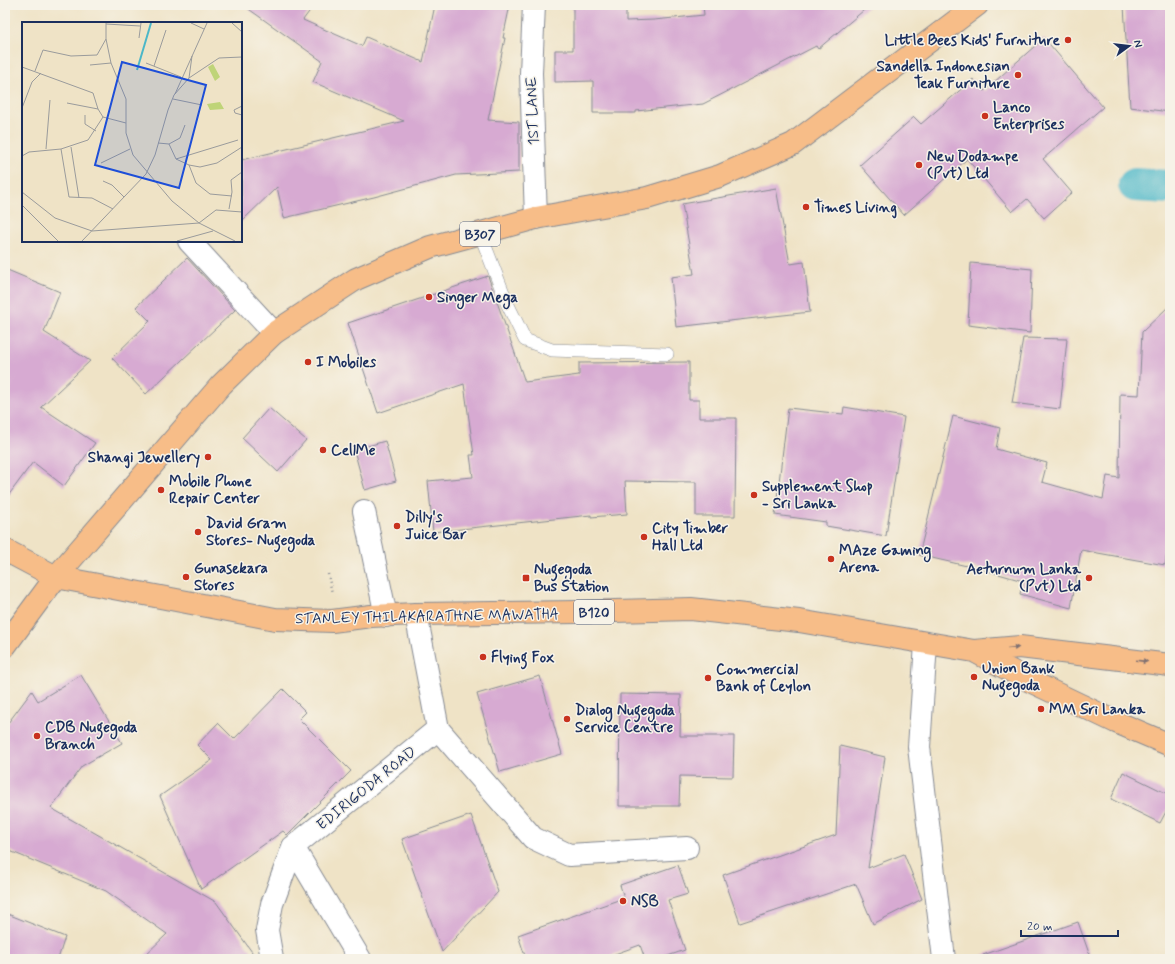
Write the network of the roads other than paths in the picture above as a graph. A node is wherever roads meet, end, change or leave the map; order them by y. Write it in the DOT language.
graph roads {
  1 [pos="534,5"];
  2 [pos="977,5"];
  3 [pos="536,218"];
  4 [pos="480,233"];
  5 [pos="190,242"];
  6 [pos="274,333"];
  7 [pos="667,354"];
  8 [pos="364,511"];
  9 [pos="5,550"];
  10 [pos="56,577"];
  11 [pos="416,614"];
  12 [pos="386,616"];
  13 [pos="926,644"];
  14 [pos="5,646"];
  15 [pos="974,651"];
  16 [pos="1170,664"];
  17 [pos="438,729"];
  18 [pos="1170,745"];
  19 [pos="293,847"];
  20 [pos="687,848"];
  21 [pos="272,959"];
  22 [pos="360,959"];
  23 [pos="944,959"];
  1 -- 3 [label="street, 1ST LANE"];
  2 -- 3 [label="main road, B307"];
  3 -- 4 [label="main road, B307"];
  4 -- 6 [label="main road, B307"];
  4 -- 7 [label="lane"];
  5 -- 6 [label="street"];
  6 -- 10 [label="main road, B307"];
  8 -- 12 [label="street"];
  9 -- 10 [label="main road, STANLEY THILAKARATHNE MAWATHA / B120"];
  10 -- 12 [label="main road, STANLEY THILAKARATHNE MAWATHA / B120"];
  10 -- 14 [label="main road"];
  11 -- 12 [label="main road, STANLEY THILAKARATHNE MAWATHA / B120"];
  11 -- 13 [label="main road, STANLEY THILAKARATHNE MAWATHA / B120"];
  11 -- 17 [label="street"];
  13 -- 15 [label="main road, STANLEY THILAKARATHNE MAWATHA / B120"];
  13 -- 23 [label="street"];
  15 -- 16 [label="main road, one-way"];
  15 -- 18 [label="main road, STANLEY THILAKARATHNE MAWATHA / B120"];
  17 -- 19 [label="street, EDIRIGODA ROAD"];
  17 -- 20 [label="street"];
  19 -- 21 [label="street"];
  19 -- 22 [label="street"];
}
